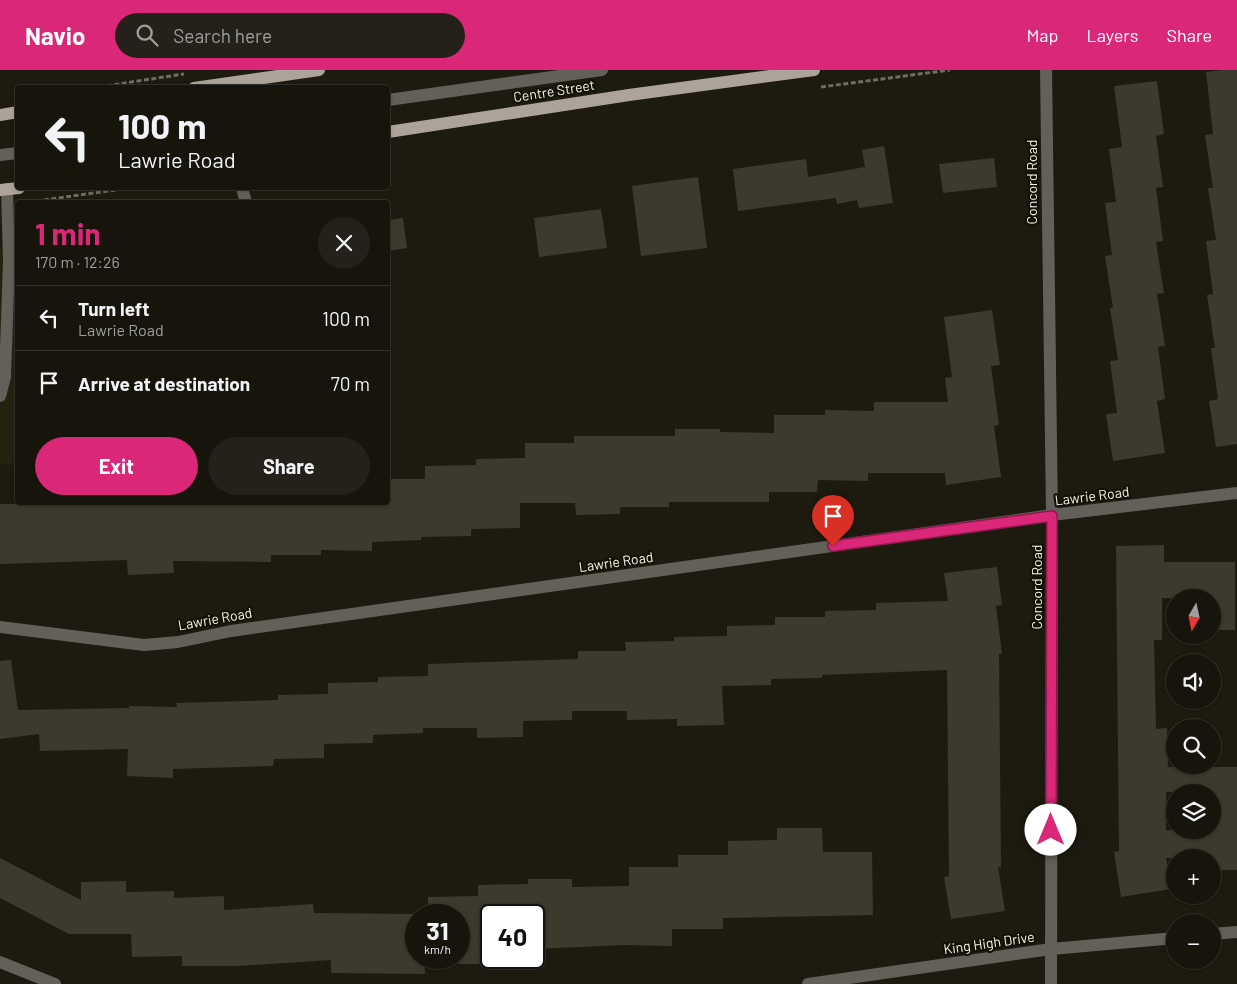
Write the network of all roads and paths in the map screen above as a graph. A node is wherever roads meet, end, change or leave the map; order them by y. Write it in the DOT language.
graph roads {
  1 [pos="319,70"];
  2 [pos="602,70"];
  3 [pos="814,70"];
  4 [pos="1046,70"];
  5 [pos="194,73"];
  6 [pos="112,85"];
  7 [pos="215,85"];
  8 [pos="390,100"];
  9 [pos="15,112"];
  10 [pos="0,115"];
  11 [pos="390,132"];
  12 [pos="15,152"];
  13 [pos="0,155"];
  14 [pos="9,189"];
  15 [pos="115,190"];
  16 [pos="41,200"];
  17 [pos="0,396"];
  18 [pos="1237,493"];
  19 [pos="1052,516"];
  20 [pos="0,627"];
  21 [pos="1237,932"];
  22 [pos="1221,933"];
  23 [pos="1166,939"];
  24 [pos="1051,949"];
  25 [pos="0,962"];
  26 [pos="55,984"];
  27 [pos="808,984"];
  28 [pos="1051,984"];
  1 -- 7 [label="main road"];
  2 -- 8 [label="street"];
  3 -- 11 [label="main road, Centre Street"];
  4 -- 19 [label="street, Concord Road"];
  5 -- 6 [label="path"];
  9 -- 10 [label="main road"];
  12 -- 13 [label="street"];
  14 -- 17 [label="street"];
  15 -- 16 [label="path"];
  18 -- 19 [label="street, Lawrie Road"];
  19 -- 20 [label="street, Lawrie Road"];
  19 -- 24 [label="street, Concord Road"];
  21 -- 22 [label="street"];
  23 -- 24 [label="street, King High Drive"];
  24 -- 27 [label="street, King High Drive"];
  24 -- 28 [label="street, Concord Road"];
  25 -- 26 [label="street"];
}
